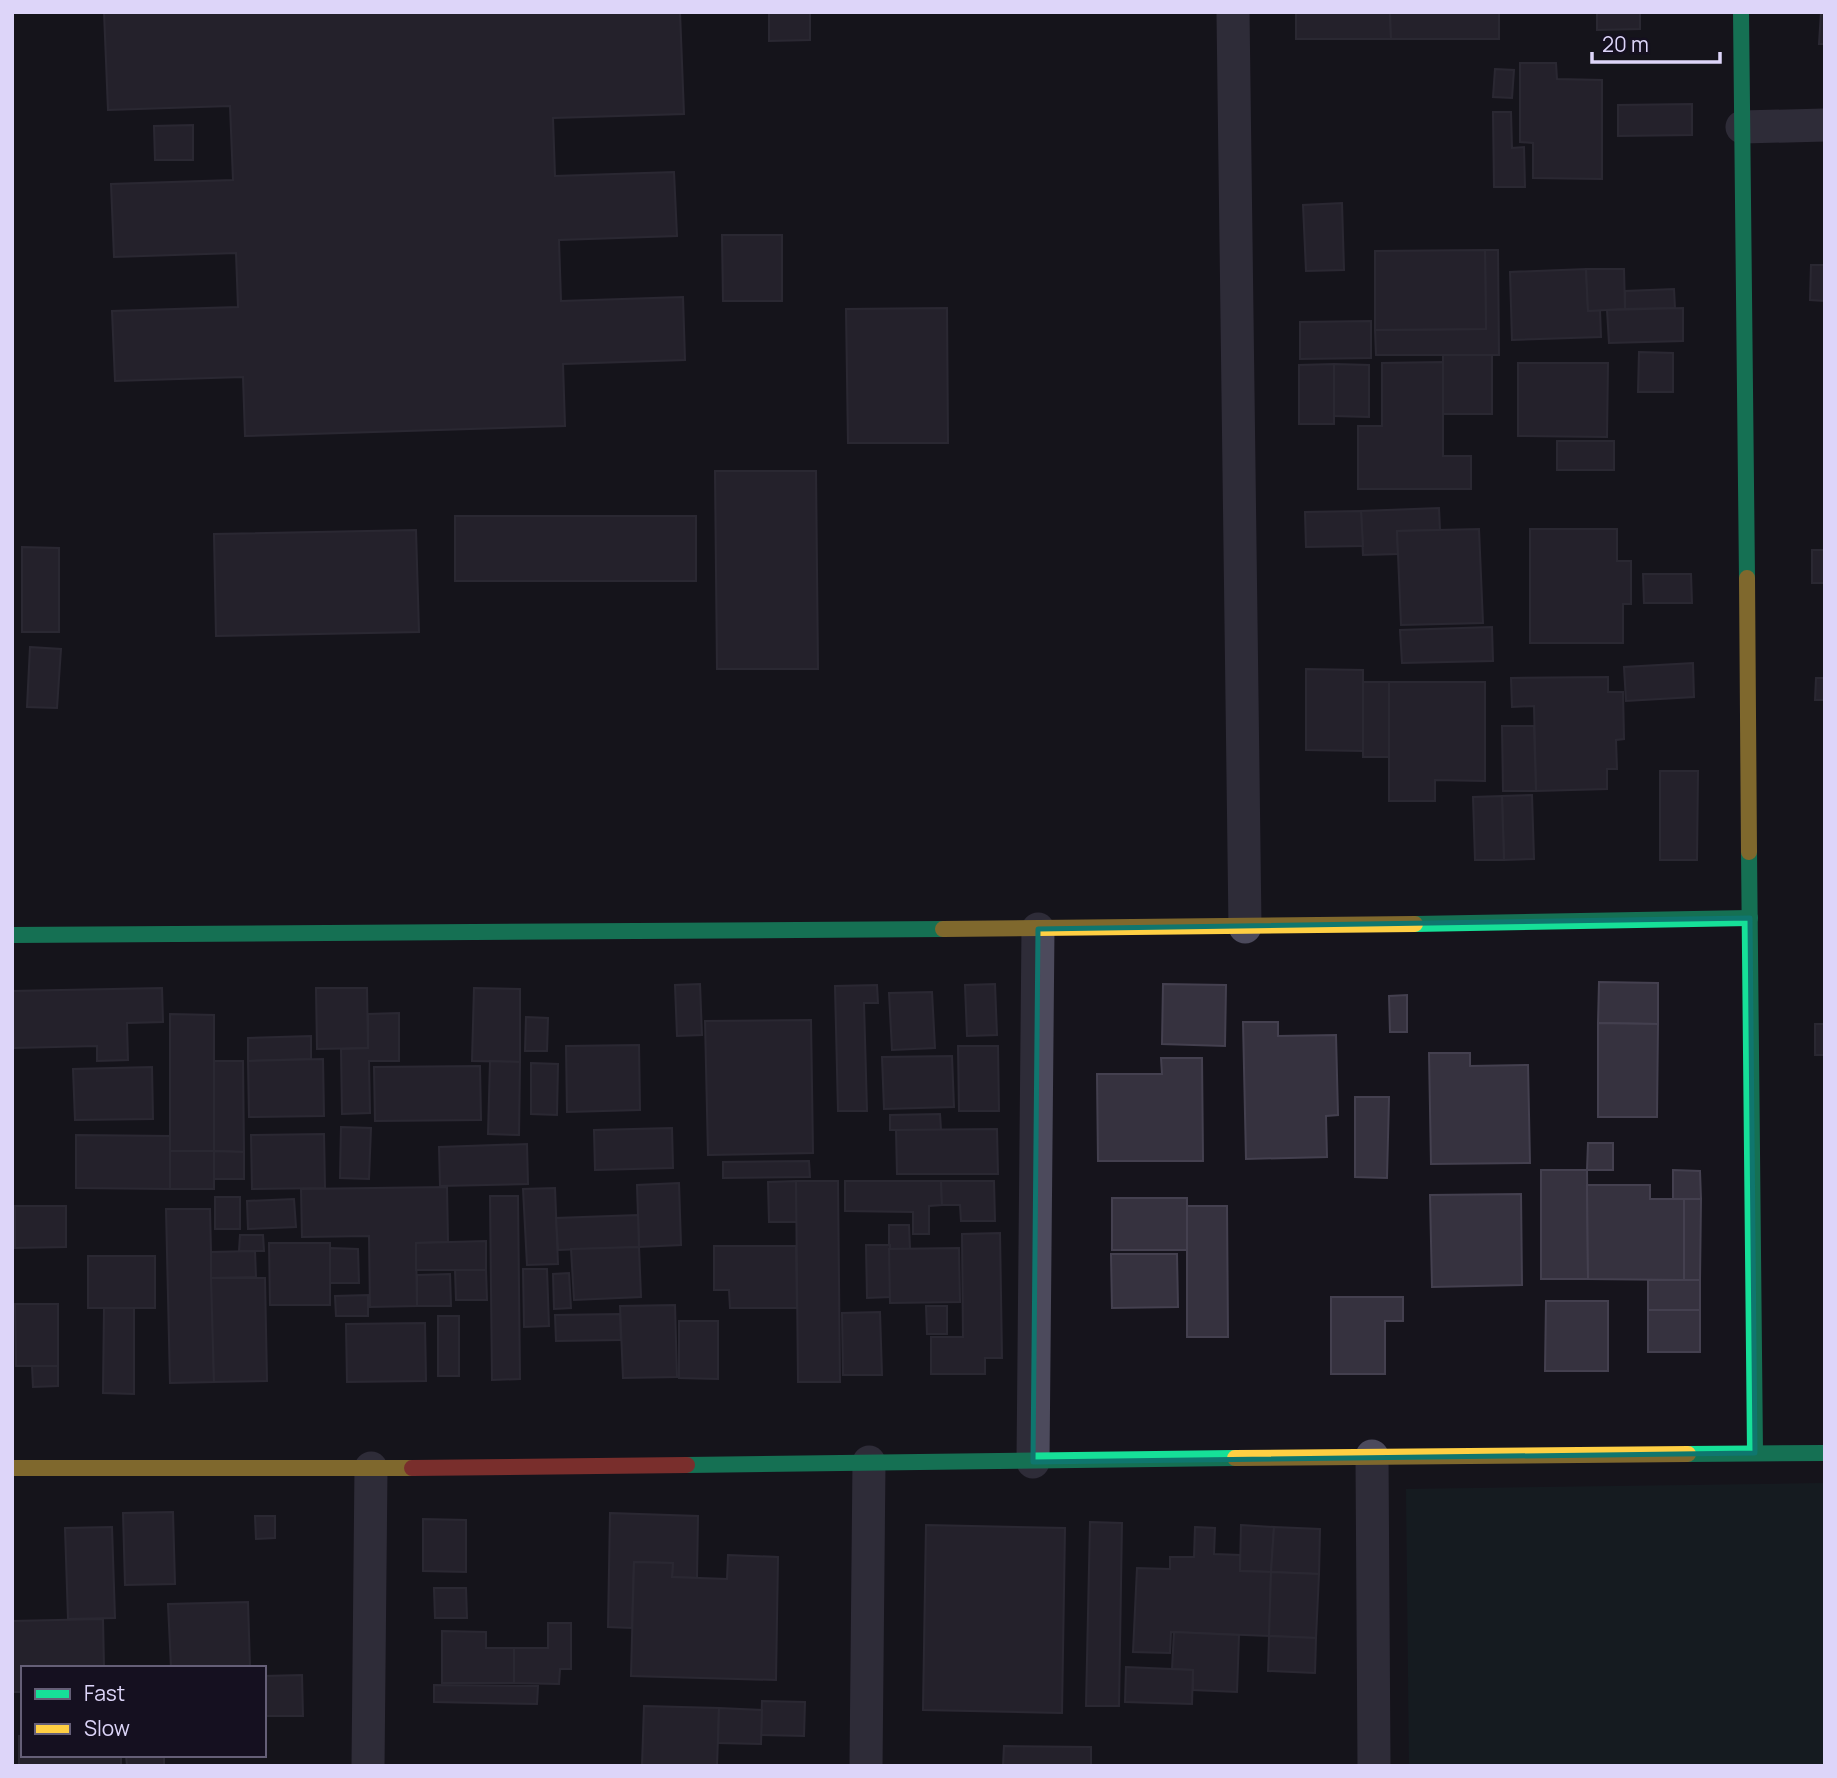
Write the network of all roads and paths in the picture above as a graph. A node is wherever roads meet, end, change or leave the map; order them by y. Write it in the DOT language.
graph roads {
  1 [pos="1233,12"];
  2 [pos="1741,12"];
  3 [pos="1825,125"];
  4 [pos="1742,127"];
  5 [pos="1750,918"];
  6 [pos="1245,928"];
  7 [pos="1038,929"];
  8 [pos="12,935"];
  9 [pos="1755,1453"];
  10 [pos="1825,1453"];
  11 [pos="1372,1456"];
  12 [pos="869,1462"];
  13 [pos="1034,1462"];
  14 [pos="12,1468"];
  15 [pos="371,1468"];
  16 [pos="368,1766"];
  17 [pos="866,1766"];
  18 [pos="1374,1766"];
  1 -- 6 [label="street"];
  2 -- 4 [label="street"];
  3 -- 4 [label="street"];
  4 -- 5 [label="street"];
  5 -- 6 [label="street"];
  5 -- 9 [label="street"];
  6 -- 7 [label="street"];
  7 -- 8 [label="street"];
  7 -- 13 [label="street"];
  9 -- 10 [label="street"];
  9 -- 11 [label="street"];
  11 -- 13 [label="street"];
  11 -- 18 [label="street"];
  12 -- 13 [label="street"];
  12 -- 15 [label="street"];
  12 -- 17 [label="street"];
  14 -- 15 [label="street"];
  15 -- 16 [label="street"];
}
